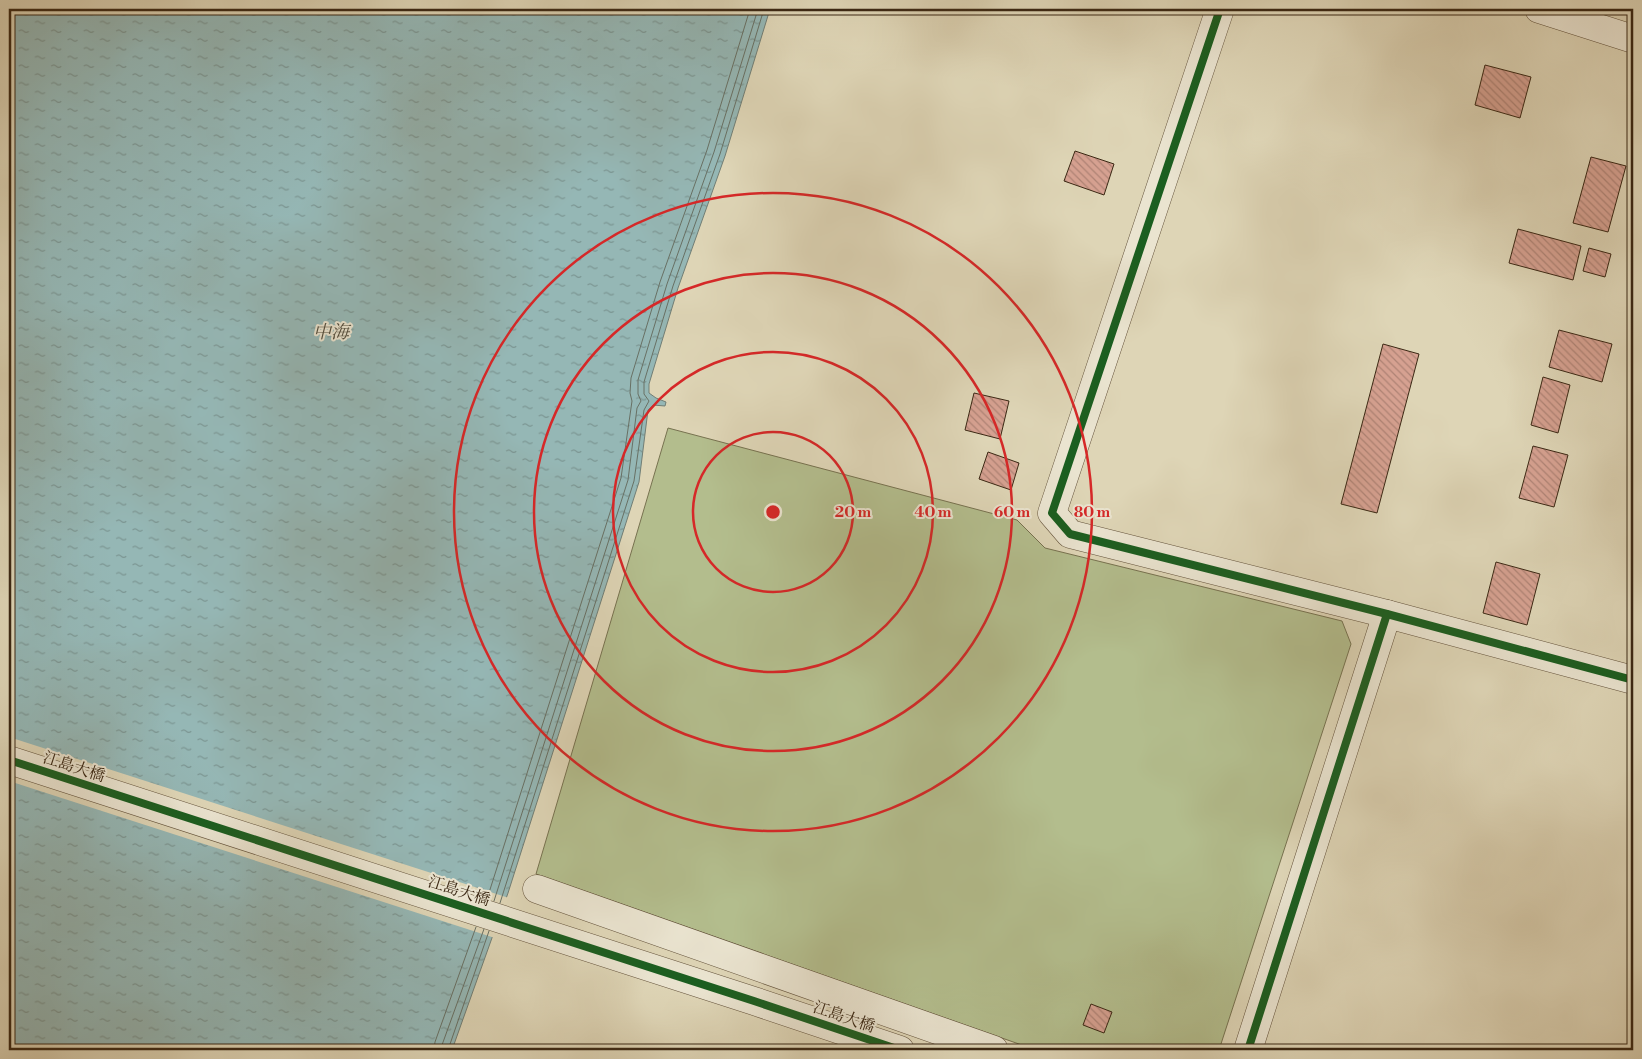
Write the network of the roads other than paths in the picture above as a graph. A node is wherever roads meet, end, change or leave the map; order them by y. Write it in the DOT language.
graph roads {
  1 [pos="1220,9"];
  2 [pos="1539,9"];
  3 [pos="1633,39"];
  4 [pos="1387,614"];
  5 [pos="1633,680"];
  6 [pos="9,760"];
  7 [pos="537,889"];
  8 [pos="900,1050"];
  9 [pos="994,1050"];
  10 [pos="1248,1050"];
  1 -- 4 [label="street"];
  2 -- 3 [label="street"];
  4 -- 5 [label="street"];
  4 -- 10 [label="street"];
  6 -- 8 [label="street, 江島大橋"];
  7 -- 9 [label="street"];
}
